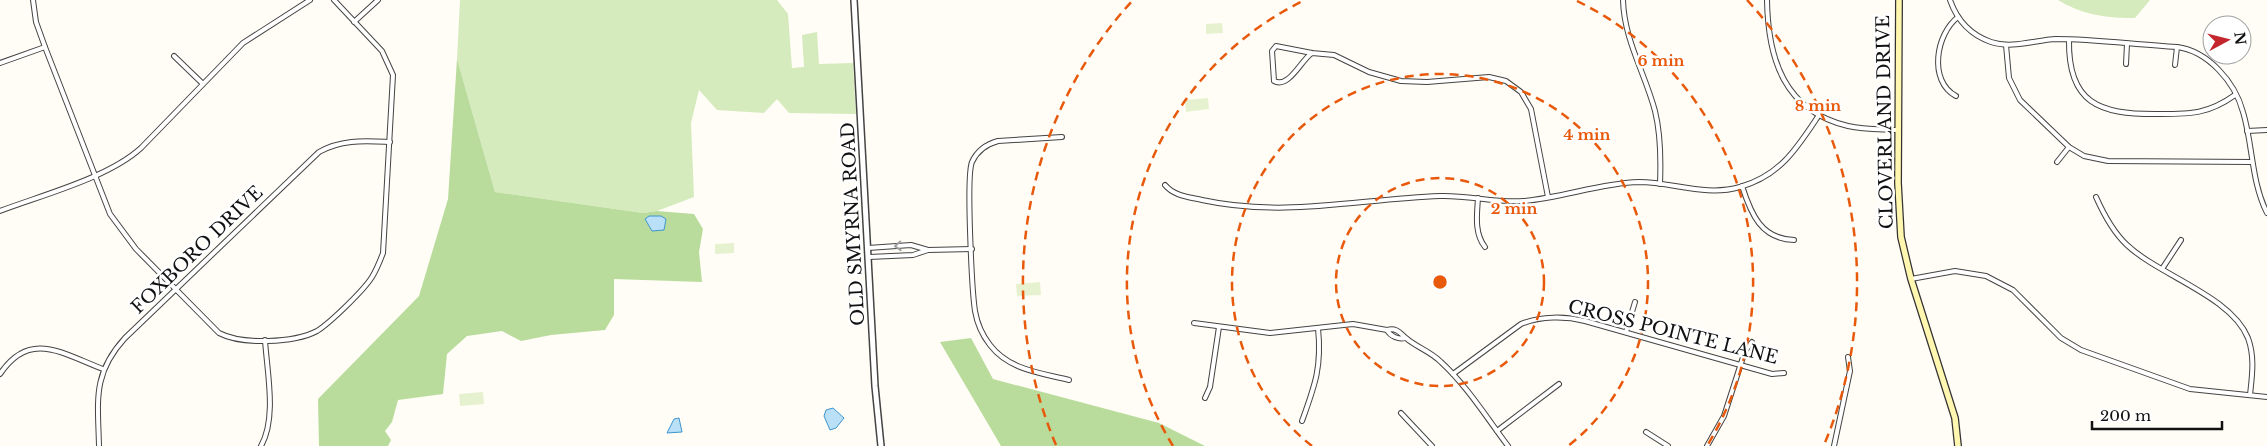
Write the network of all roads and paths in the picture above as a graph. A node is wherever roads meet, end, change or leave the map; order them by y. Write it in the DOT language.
graph roads {
  1 [pos="33,0"];
  2 [pos="310,0"];
  3 [pos="334,0"];
  4 [pos="378,0"];
  5 [pos="854,0"];
  6 [pos="1623,0"];
  7 [pos="1767,0"];
  8 [pos="1900,0"];
  9 [pos="1950,0"];
  10 [pos="1958,17"];
  11 [pos="354,22"];
  12 [pos="2069,40"];
  13 [pos="2006,44"];
  14 [pos="2127,44"];
  15 [pos="45,47"];
  16 [pos="2177,47"];
  17 [pos="1312,53"];
  18 [pos="174,56"];
  19 [pos="0,63"];
  20 [pos="2126,64"];
  21 [pos="2175,65"];
  22 [pos="202,84"];
  23 [pos="2235,95"];
  24 [pos="1956,96"];
  25 [pos="1819,115"];
  26 [pos="1898,130"];
  27 [pos="2267,130"];
  28 [pos="2247,131"];
  29 [pos="1062,137"];
  30 [pos="390,142"];
  31 [pos="2069,147"];
  32 [pos="2057,162"];
  33 [pos="2252,162"];
  34 [pos="95,175"];
  35 [pos="1660,184"];
  36 [pos="1165,185"];
  37 [pos="1742,186"];
  38 [pos="1548,197"];
  39 [pos="2096,197"];
  40 [pos="1478,198"];
  41 [pos="0,211"];
  42 [pos="2267,213"];
  43 [pos="1794,240"];
  44 [pos="2180,240"];
  45 [pos="1486,247"];
  46 [pos="868,248"];
  47 [pos="972,249"];
  48 [pos="928,250"];
  49 [pos="869,257"];
  50 [pos="2162,269"];
  51 [pos="1911,279"];
  52 [pos="175,290"];
  53 [pos="1635,302"];
  54 [pos="1194,324"];
  55 [pos="1219,328"];
  56 [pos="1318,328"];
  57 [pos="1626,332"];
  58 [pos="265,340"];
  59 [pos="1752,342"];
  60 [pos="1848,357"];
  61 [pos="1741,365"];
  62 [pos="103,368"];
  63 [pos="1784,373"];
  64 [pos="0,374"];
  65 [pos="1453,374"];
  66 [pos="1069,380"];
  67 [pos="1559,384"];
  68 [pos="2250,395"];
  69 [pos="1205,398"];
  70 [pos="2267,398"];
  71 [pos="1401,413"];
  72 [pos="1302,421"];
  73 [pos="1497,431"];
  74 [pos="1646,432"];
  75 [pos="99,446"];
  76 [pos="260,446"];
  77 [pos="881,446"];
  78 [pos="1432,446"];
  79 [pos="1508,446"];
  80 [pos="1668,446"];
  81 [pos="1707,446"];
  82 [pos="1834,446"];
  83 [pos="1958,446"];
  1 -- 15 [label="street"];
  2 -- 22 [label="street"];
  3 -- 11 [label="street"];
  4 -- 11 [label="street"];
  5 -- 46 [label="street, OLD SMYRNA ROAD"];
  6 -- 35 [label="street"];
  7 -- 25 [label="street"];
  8 -- 26 [label="main road, CLOVERLAND DRIVE"];
  9 -- 10 [label="street"];
  10 -- 13 [label="street"];
  10 -- 24 [label="street"];
  11 -- 30 [label="street"];
  12 -- 13 [label="street"];
  12 -- 14 [label="street"];
  12 -- 23 [label="street"];
  13 -- 31 [label="street"];
  14 -- 16 [label="street"];
  14 -- 20 [label="street"];
  15 -- 19 [label="street"];
  15 -- 34 [label="street"];
  16 -- 21 [label="street"];
  16 -- 23 [label="street"];
  17 -- 17 [label="street"];
  17 -- 38 [label="street"];
  18 -- 22 [label="street"];
  22 -- 34 [label="street"];
  23 -- 28 [label="street"];
  25 -- 26 [label="street"];
  25 -- 37 [label="street"];
  26 -- 51 [label="main road, CLOVERLAND DRIVE"];
  27 -- 28 [label="street"];
  28 -- 33 [label="street"];
  29 -- 47 [label="street"];
  30 -- 52 [label="street, FOXBORO DRIVE"];
  30 -- 58 [label="street"];
  31 -- 32 [label="street"];
  31 -- 33 [label="street"];
  33 -- 42 [label="street"];
  34 -- 41 [label="street"];
  34 -- 52 [label="street"];
  35 -- 37 [label="street"];
  35 -- 38 [label="street"];
  36 -- 40 [label="street"];
  37 -- 43 [label="street"];
  38 -- 40 [label="street"];
  39 -- 50 [label="street"];
  40 -- 45 [label="street"];
  44 -- 50 [label="street"];
  48 -- 46 [label="street, one-way"];
  46 -- 49 [label="street, OLD SMYRNA ROAD"];
  47 -- 48 [label="street"];
  47 -- 66 [label="street"];
  48 -- 49 [label="street"];
  49 -- 77 [label="street, OLD SMYRNA ROAD"];
  50 -- 68 [label="street"];
  51 -- 68 [label="street"];
  51 -- 83 [label="main road, CLOVERLAND DRIVE"];
  52 -- 58 [label="street"];
  52 -- 62 [label="street, FOXBORO DRIVE"];
  53 -- 57 [label="street"];
  54 -- 55 [label="street"];
  55 -- 56 [label="street"];
  55 -- 69 [label="street"];
  56 -- 65 [label="street"];
  56 -- 72 [label="street"];
  57 -- 61 [label="street, CROSS POINTE LANE"];
  57 -- 65 [label="street, CROSS POINTE LANE"];
  58 -- 76 [label="street"];
  59 -- 61 [label="street"];
  60 -- 82 [label="street"];
  61 -- 63 [label="street, CROSS POINTE LANE"];
  61 -- 81 [label="street"];
  62 -- 64 [label="street"];
  62 -- 75 [label="street, FOXBORO DRIVE"];
  65 -- 73 [label="street"];
  67 -- 73 [label="street"];
  68 -- 70 [label="street"];
  71 -- 78 [label="street"];
  73 -- 79 [label="street"];
  74 -- 80 [label="street"];
}
